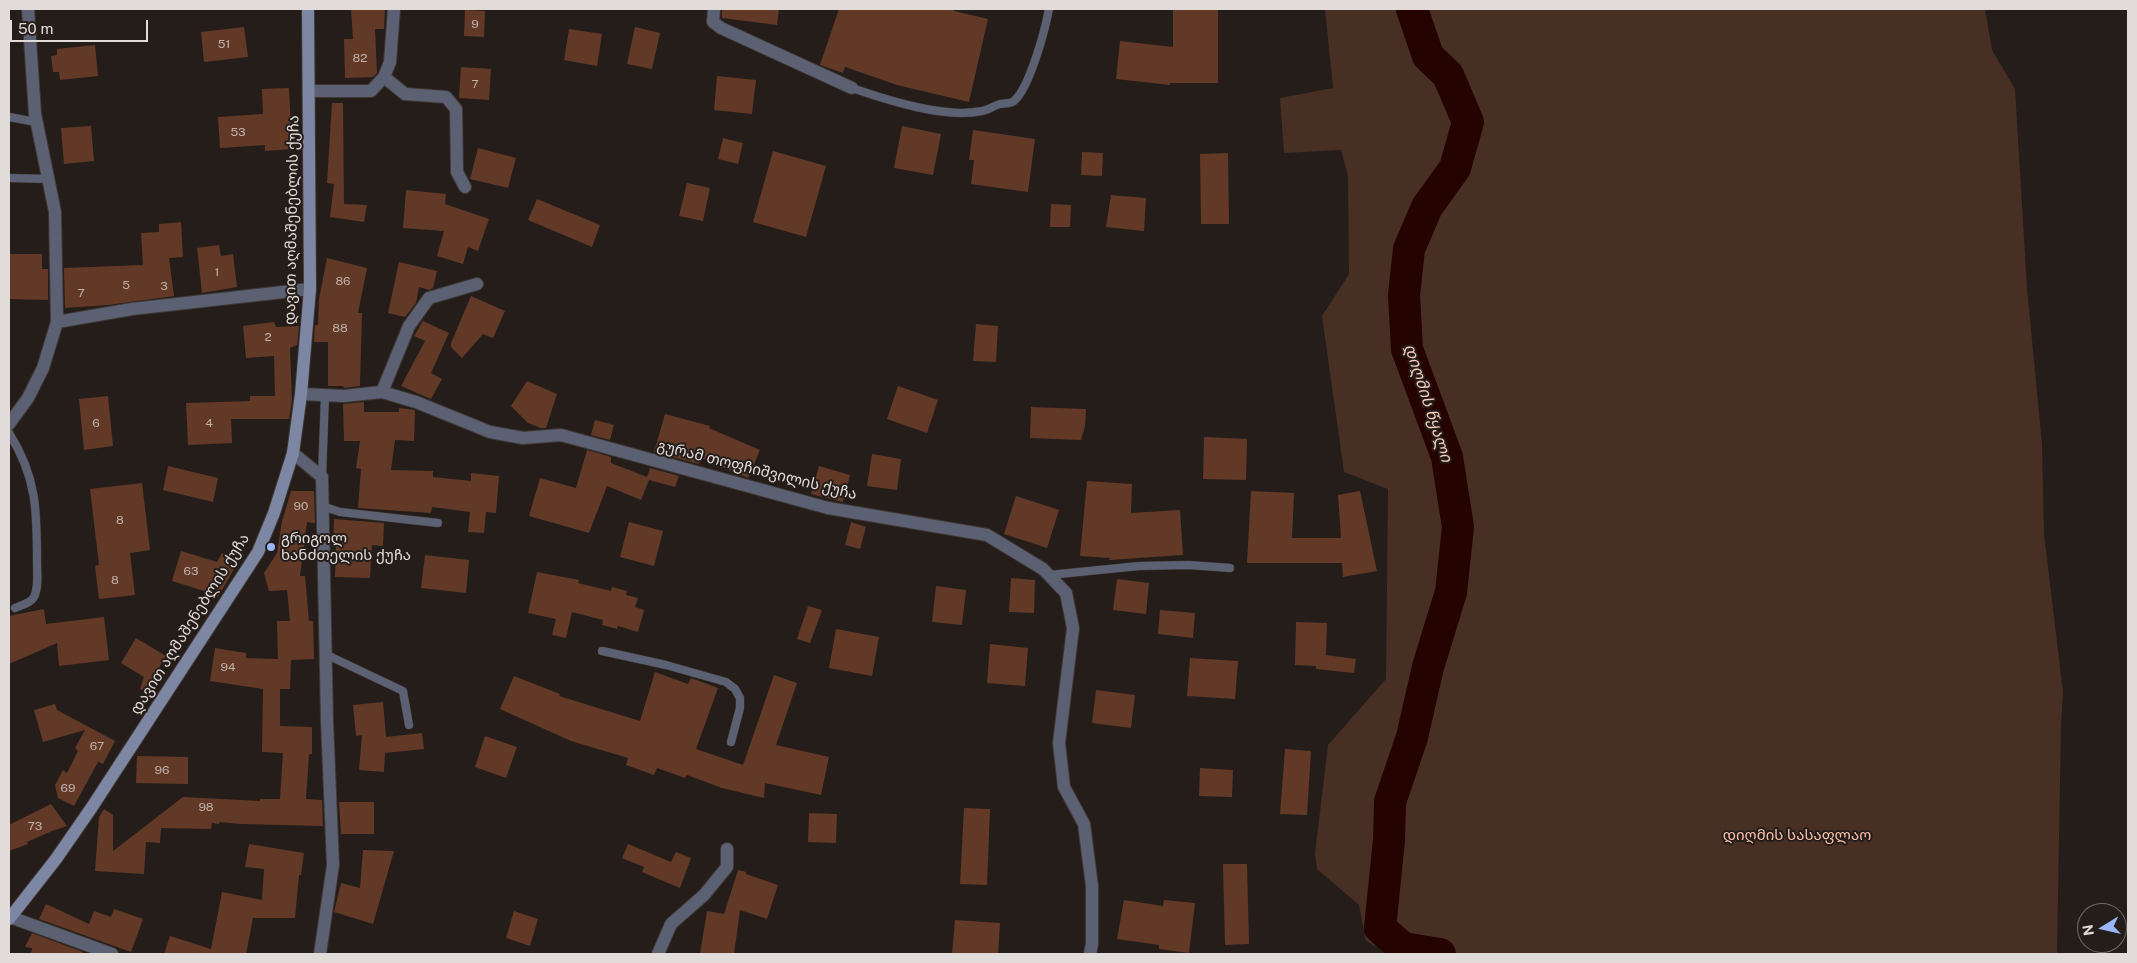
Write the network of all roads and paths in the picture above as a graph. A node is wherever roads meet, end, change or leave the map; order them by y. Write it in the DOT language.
graph roads {
  1 [pos="28,9"];
  2 [pos="308,9"];
  3 [pos="394,9"];
  4 [pos="714,9"];
  5 [pos="1049,9"];
  6 [pos="384,77"];
  7 [pos="852,88"];
  8 [pos="310,91"];
  9 [pos="9,117"];
  10 [pos="36,122"];
  11 [pos="9,178"];
  12 [pos="48,179"];
  13 [pos="465,187"];
  14 [pos="477,284"];
  15 [pos="310,289"];
  16 [pos="57,322"];
  17 [pos="382,392"];
  18 [pos="301,394"];
  19 [pos="325,395"];
  20 [pos="9,424"];
  21 [pos="9,433"];
  22 [pos="293,453"];
  23 [pos="322,477"];
  24 [pos="322,506"];
  25 [pos="438,523"];
  26 [pos="1230,568"];
  27 [pos="1049,575"];
  28 [pos="15,608"];
  29 [pos="602,651"];
  30 [pos="326,654"];
  31 [pos="409,725"];
  32 [pos="731,742"];
  33 [pos="727,849"];
  34 [pos="9,918"];
  35 [pos="112,954"];
  36 [pos="320,954"];
  37 [pos="658,954"];
  38 [pos="1090,954"];
  1 -- 10 [label="street"];
  2 -- 8 [label="street, დავით აღმაშენებლის ქუჩა"];
  3 -- 6 [label="street"];
  4 -- 7 [label="street"];
  5 -- 7 [label="lane"];
  6 -- 8 [label="street"];
  6 -- 13 [label="street"];
  8 -- 15 [label="street, დავით აღმაშენებლის ქუჩა"];
  9 -- 10 [label="lane"];
  10 -- 12 [label="street"];
  11 -- 12 [label="lane"];
  12 -- 16 [label="street"];
  14 -- 17 [label="street"];
  15 -- 16 [label="street"];
  15 -- 18 [label="street, დავით აღმაშენებლის ქუჩა"];
  16 -- 20 [label="street"];
  17 -- 19 [label="street, გურამ თოფჩიშვილის ქუჩა"];
  17 -- 27 [label="street, გურამ თოფჩიშვილის ქუჩა"];
  18 -- 19 [label="street, გურამ თოფჩიშვილის ქუჩა"];
  18 -- 22 [label="street, დავით აღმაშენებლის ქუჩა"];
  19 -- 23 [label="lane"];
  21 -- 28 [label="lane"];
  22 -- 23 [label="street"];
  22 -- 34 [label="street, დავით აღმაშენებლის ქუჩა"];
  23 -- 24 [label="street"];
  24 -- 25 [label="lane"];
  24 -- 30 [label="street"];
  26 -- 27 [label="lane"];
  27 -- 38 [label="street, გურამ თოფჩიშვილის ქუჩა"];
  29 -- 32 [label="lane"];
  30 -- 31 [label="lane"];
  30 -- 36 [label="street"];
  33 -- 37 [label="street"];
  34 -- 35 [label="street"];
}
